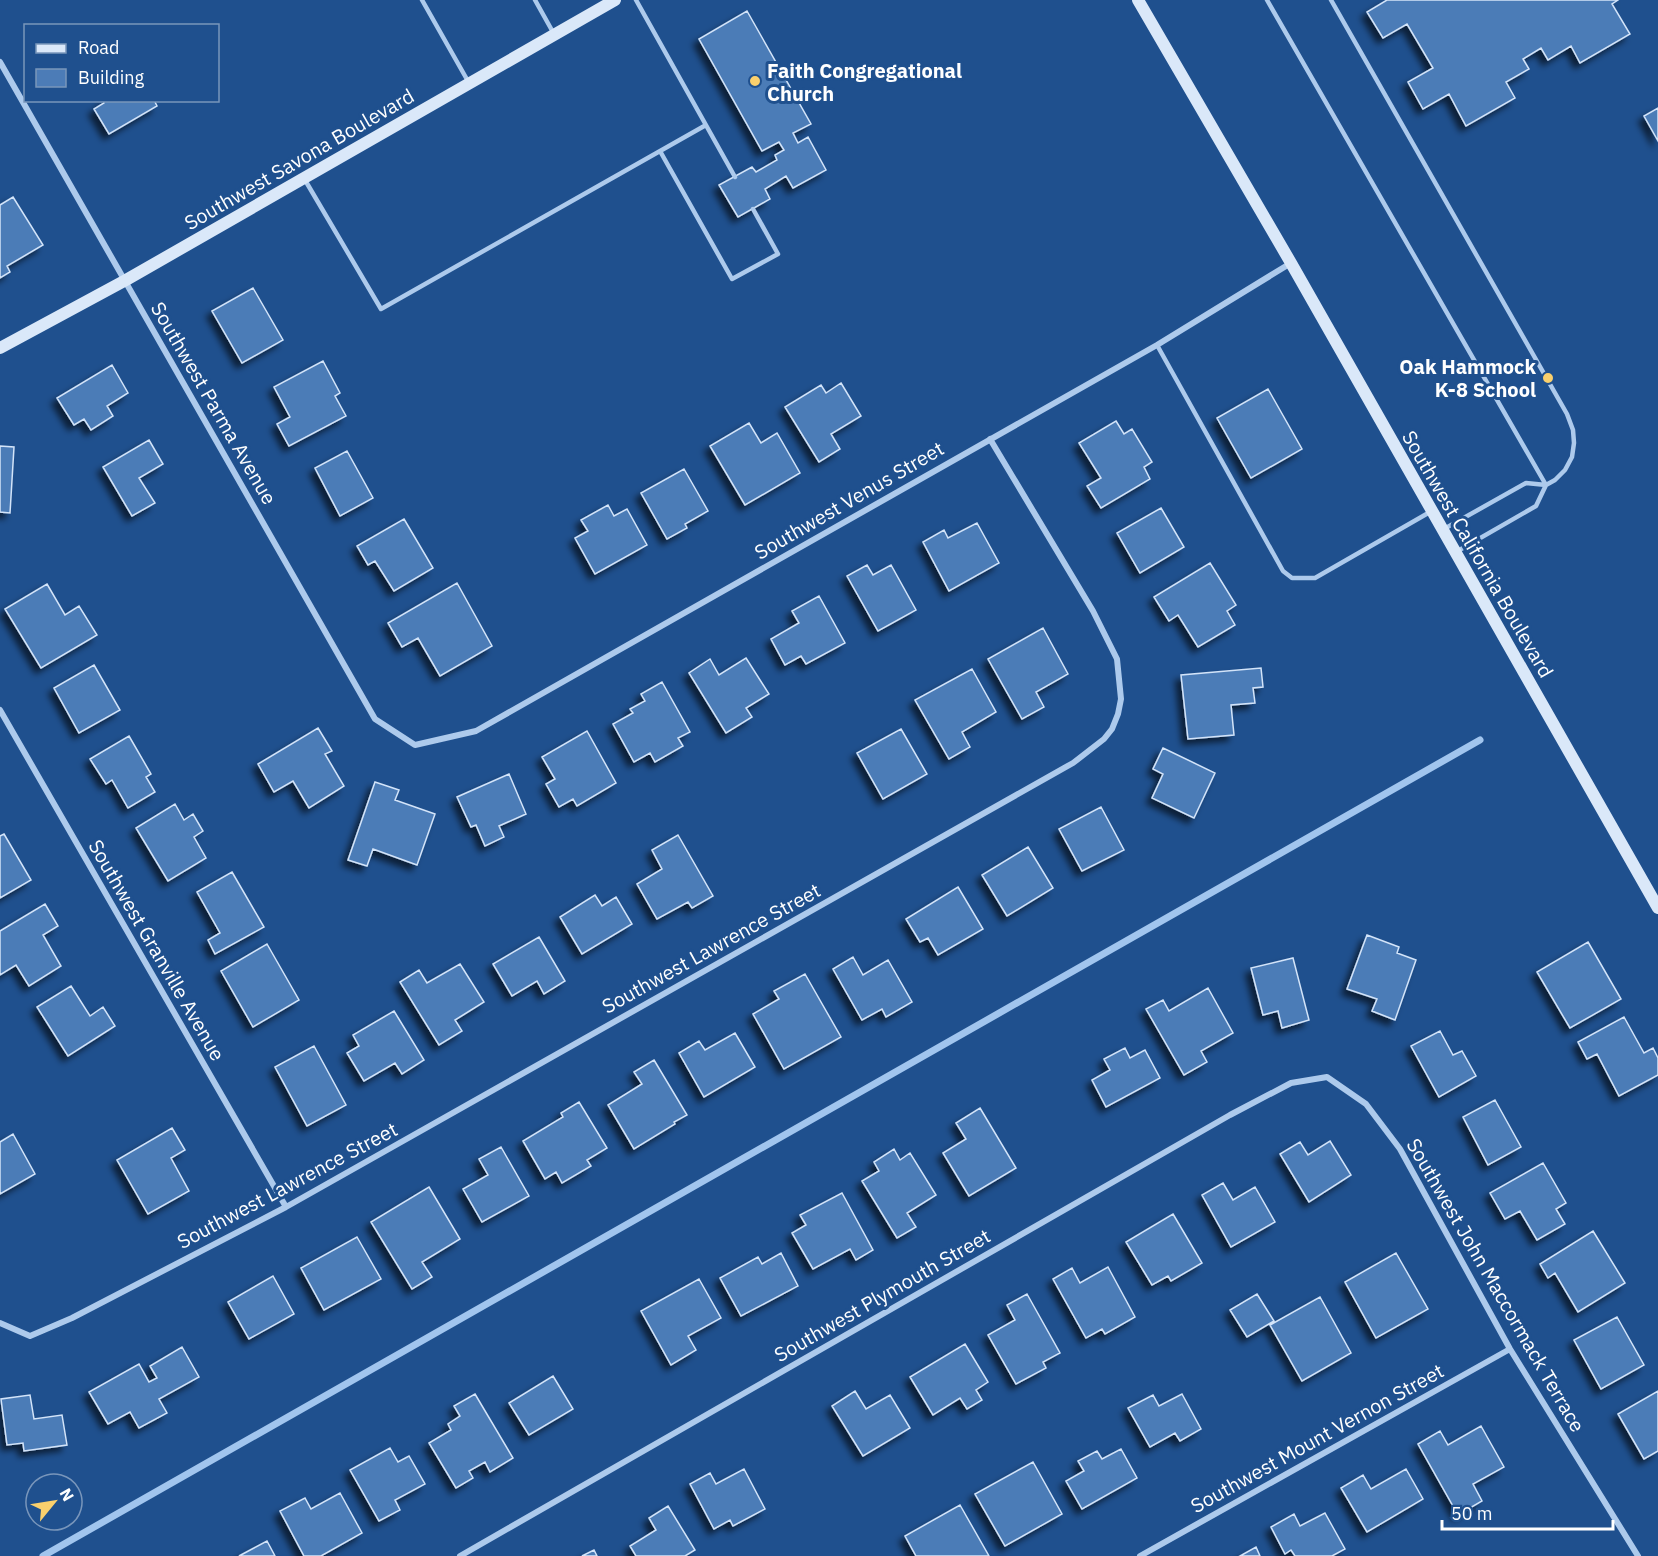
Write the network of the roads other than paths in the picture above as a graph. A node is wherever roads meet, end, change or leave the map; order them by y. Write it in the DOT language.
graph roads {
  1 [pos="422,0"];
  2 [pos="535,0"];
  3 [pos="615,0"];
  4 [pos="636,0"];
  5 [pos="1138,0"];
  6 [pos="1267,0"];
  7 [pos="1331,0"];
  8 [pos="555,34"];
  9 [pos="0,62"];
  10 [pos="469,83"];
  11 [pos="706,125"];
  12 [pos="660,151"];
  13 [pos="735,177"];
  14 [pos="304,178"];
  15 [pos="753,209"];
  16 [pos="1291,263"];
  17 [pos="126,280"];
  18 [pos="1157,345"];
  19 [pos="0,348"];
  20 [pos="990,439"];
  21 [pos="1546,485"];
  22 [pos="1432,512"];
  23 [pos="1442,530"];
  24 [pos="1455,553"];
  25 [pos="0,710"];
  26 [pos="415,745"];
  27 [pos="1658,908"];
  28 [pos="1327,1077"];
  29 [pos="286,1207"];
  30 [pos="0,1323"];
  31 [pos="1509,1349"];
  32 [pos="460,1556"];
  33 [pos="1140,1556"];
  34 [pos="1638,1556"];
  1 -- 10 [label="lane"];
  2 -- 8 [label="lane"];
  3 -- 8 [label="street, Southwest Savona Boulevard"];
  4 -- 11 [label="lane"];
  5 -- 16 [label="street, Southwest California Boulevard"];
  6 -- 21 [label="lane"];
  7 -- 21 [label="lane"];
  8 -- 10 [label="street, Southwest Savona Boulevard"];
  9 -- 17 [label="street, Southwest Parma Avenue"];
  10 -- 14 [label="street, Southwest Savona Boulevard"];
  11 -- 12 [label="lane"];
  11 -- 13 [label="lane"];
  12 -- 14 [label="lane"];
  12 -- 15 [label="lane"];
  14 -- 17 [label="street, Southwest Savona Boulevard"];
  16 -- 18 [label="street, Southwest Venus Street"];
  16 -- 22 [label="street, Southwest California Boulevard"];
  17 -- 19 [label="street, Southwest Savona Boulevard"];
  17 -- 26 [label="street, Southwest Parma Avenue"];
  18 -- 20 [label="street, Southwest Venus Street"];
  18 -- 22 [label="lane"];
  20 -- 26 [label="street, Southwest Venus Street"];
  20 -- 29 [label="street, Southwest Lawrence Street"];
  21 -- 23 [label="lane"];
  21 -- 24 [label="lane"];
  22 -- 23 [label="street, Southwest California Boulevard"];
  23 -- 24 [label="street, Southwest California Boulevard"];
  24 -- 27 [label="street, Southwest California Boulevard"];
  25 -- 29 [label="street, Southwest Granville Avenue"];
  28 -- 31 [label="street, Southwest John Maccormack Terrace"];
  28 -- 32 [label="street, Southwest Plymouth Street"];
  29 -- 30 [label="street, Southwest Lawrence Street"];
  31 -- 33 [label="street, Southwest Mount Vernon Street"];
  31 -- 34 [label="street, Southwest John Maccormack Terrace"];
}
